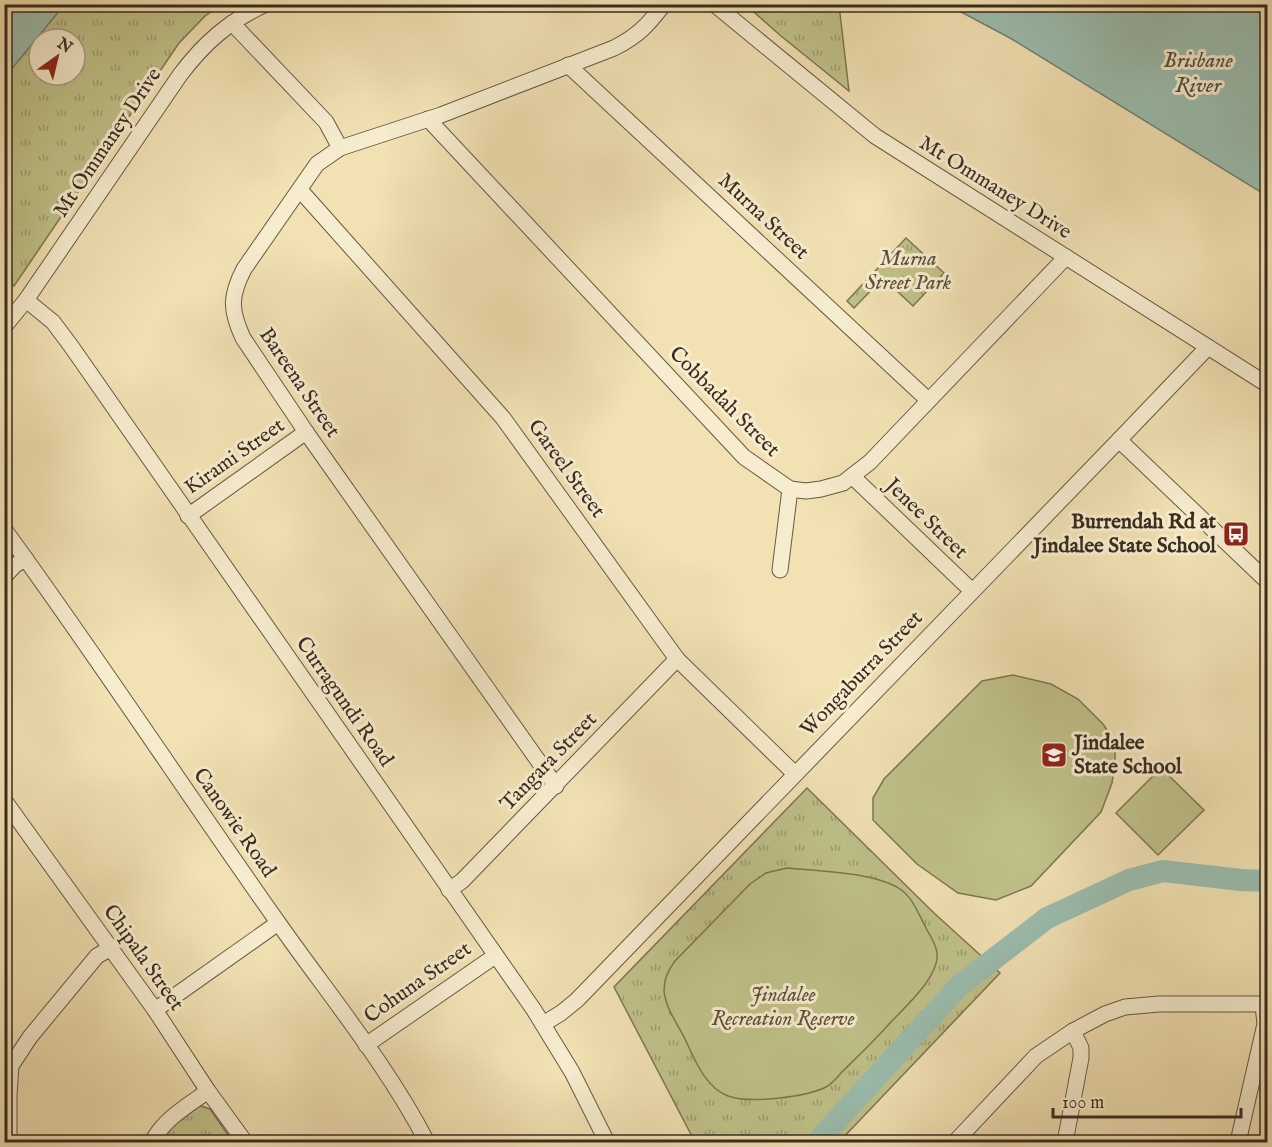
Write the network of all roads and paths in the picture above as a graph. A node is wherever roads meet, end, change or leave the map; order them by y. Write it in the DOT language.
graph roads {
  1 [pos="266,4"];
  2 [pos="664,4"];
  3 [pos="714,4"];
  4 [pos="232,23"];
  5 [pos="568,65"];
  6 [pos="428,119"];
  7 [pos="340,148"];
  8 [pos="300,190"];
  9 [pos="1066,257"];
  10 [pos="26,300"];
  11 [pos="4,327"];
  12 [pos="1208,347"];
  13 [pos="1268,385"];
  14 [pos="928,400"];
  15 [pos="306,432"];
  16 [pos="1119,440"];
  17 [pos="852,476"];
  18 [pos="790,489"];
  19 [pos="188,516"];
  20 [pos="4,529"];
  21 [pos="26,559"];
  22 [pos="780,570"];
  23 [pos="4,577"];
  24 [pos="1268,582"];
  25 [pos="972,591"];
  26 [pos="677,659"];
  27 [pos="795,774"];
  28 [pos="556,786"];
  29 [pos="4,800"];
  30 [pos="10,821"];
  31 [pos="449,890"];
  32 [pos="278,922"];
  33 [pos="111,948"];
  34 [pos="495,956"];
  35 [pos="1265,1004"];
  36 [pos="155,1010"];
  37 [pos="543,1024"];
  38 [pos="1073,1031"];
  39 [pos="366,1046"];
  40 [pos="208,1091"];
  41 [pos="9,1143"];
  42 [pos="152,1143"];
  43 [pos="245,1143"];
  44 [pos="427,1143"];
  45 [pos="607,1143"];
  46 [pos="955,1143"];
  47 [pos="1065,1143"];
  48 [pos="1238,1143"];
  1 -- 4 [label="street, Mt Ommaney Drive"];
  2 -- 5 [label="street, Bareena Street"];
  3 -- 9 [label="street, Mt Ommaney Drive"];
  4 -- 7 [label="street"];
  4 -- 10 [label="street, Mt Ommaney Drive"];
  5 -- 6 [label="street, Bareena Street"];
  5 -- 14 [label="street, Murna Street"];
  6 -- 7 [label="street, Bareena Street"];
  6 -- 18 [label="street, Cobbadah Street"];
  7 -- 8 [label="street, Bareena Street"];
  8 -- 15 [label="street, Bareena Street"];
  8 -- 26 [label="street, Gareel Street"];
  9 -- 12 [label="street, Mt Ommaney Drive"];
  9 -- 14 [label="street"];
  10 -- 11 [label="street, Mt Ommaney Drive"];
  10 -- 19 [label="street, Curragundi Road"];
  12 -- 13 [label="street, Mt Ommaney Drive"];
  12 -- 16 [label="street, Wongaburra Street"];
  14 -- 17 [label="street"];
  15 -- 19 [label="street, Kirami Street"];
  15 -- 28 [label="street, Bareena Street"];
  16 -- 24 [label="street"];
  16 -- 25 [label="street, Wongaburra Street"];
  17 -- 18 [label="street"];
  17 -- 25 [label="street, Jenee Street"];
  18 -- 22 [label="street"];
  19 -- 31 [label="street, Curragundi Road"];
  20 -- 21 [label="street, Canowie Road"];
  21 -- 23 [label="street"];
  21 -- 32 [label="street, Canowie Road"];
  25 -- 27 [label="street, Wongaburra Street"];
  26 -- 27 [label="street, Gareel Street"];
  26 -- 28 [label="street, Tangara Street"];
  27 -- 37 [label="street, Wongaburra Street"];
  28 -- 31 [label="street, Tangara Street"];
  29 -- 30 [label="street, Chipala Street"];
  30 -- 33 [label="street, Chipala Street"];
  31 -- 34 [label="street, Curragundi Road"];
  32 -- 36 [label="street"];
  32 -- 39 [label="street, Canowie Road"];
  33 -- 36 [label="street, Chipala Street"];
  33 -- 41 [label="street"];
  34 -- 37 [label="street, Curragundi Road"];
  34 -- 39 [label="street, Cohuna Street"];
  35 -- 38 [label="street"];
  35 -- 48 [label="street"];
  36 -- 40 [label="street, Chipala Street"];
  37 -- 45 [label="street, Curragundi Road"];
  38 -- 46 [label="street"];
  38 -- 47 [label="street"];
  39 -- 44 [label="street, Canowie Road"];
  40 -- 42 [label="street"];
  40 -- 43 [label="street, Chipala Street"];
}
